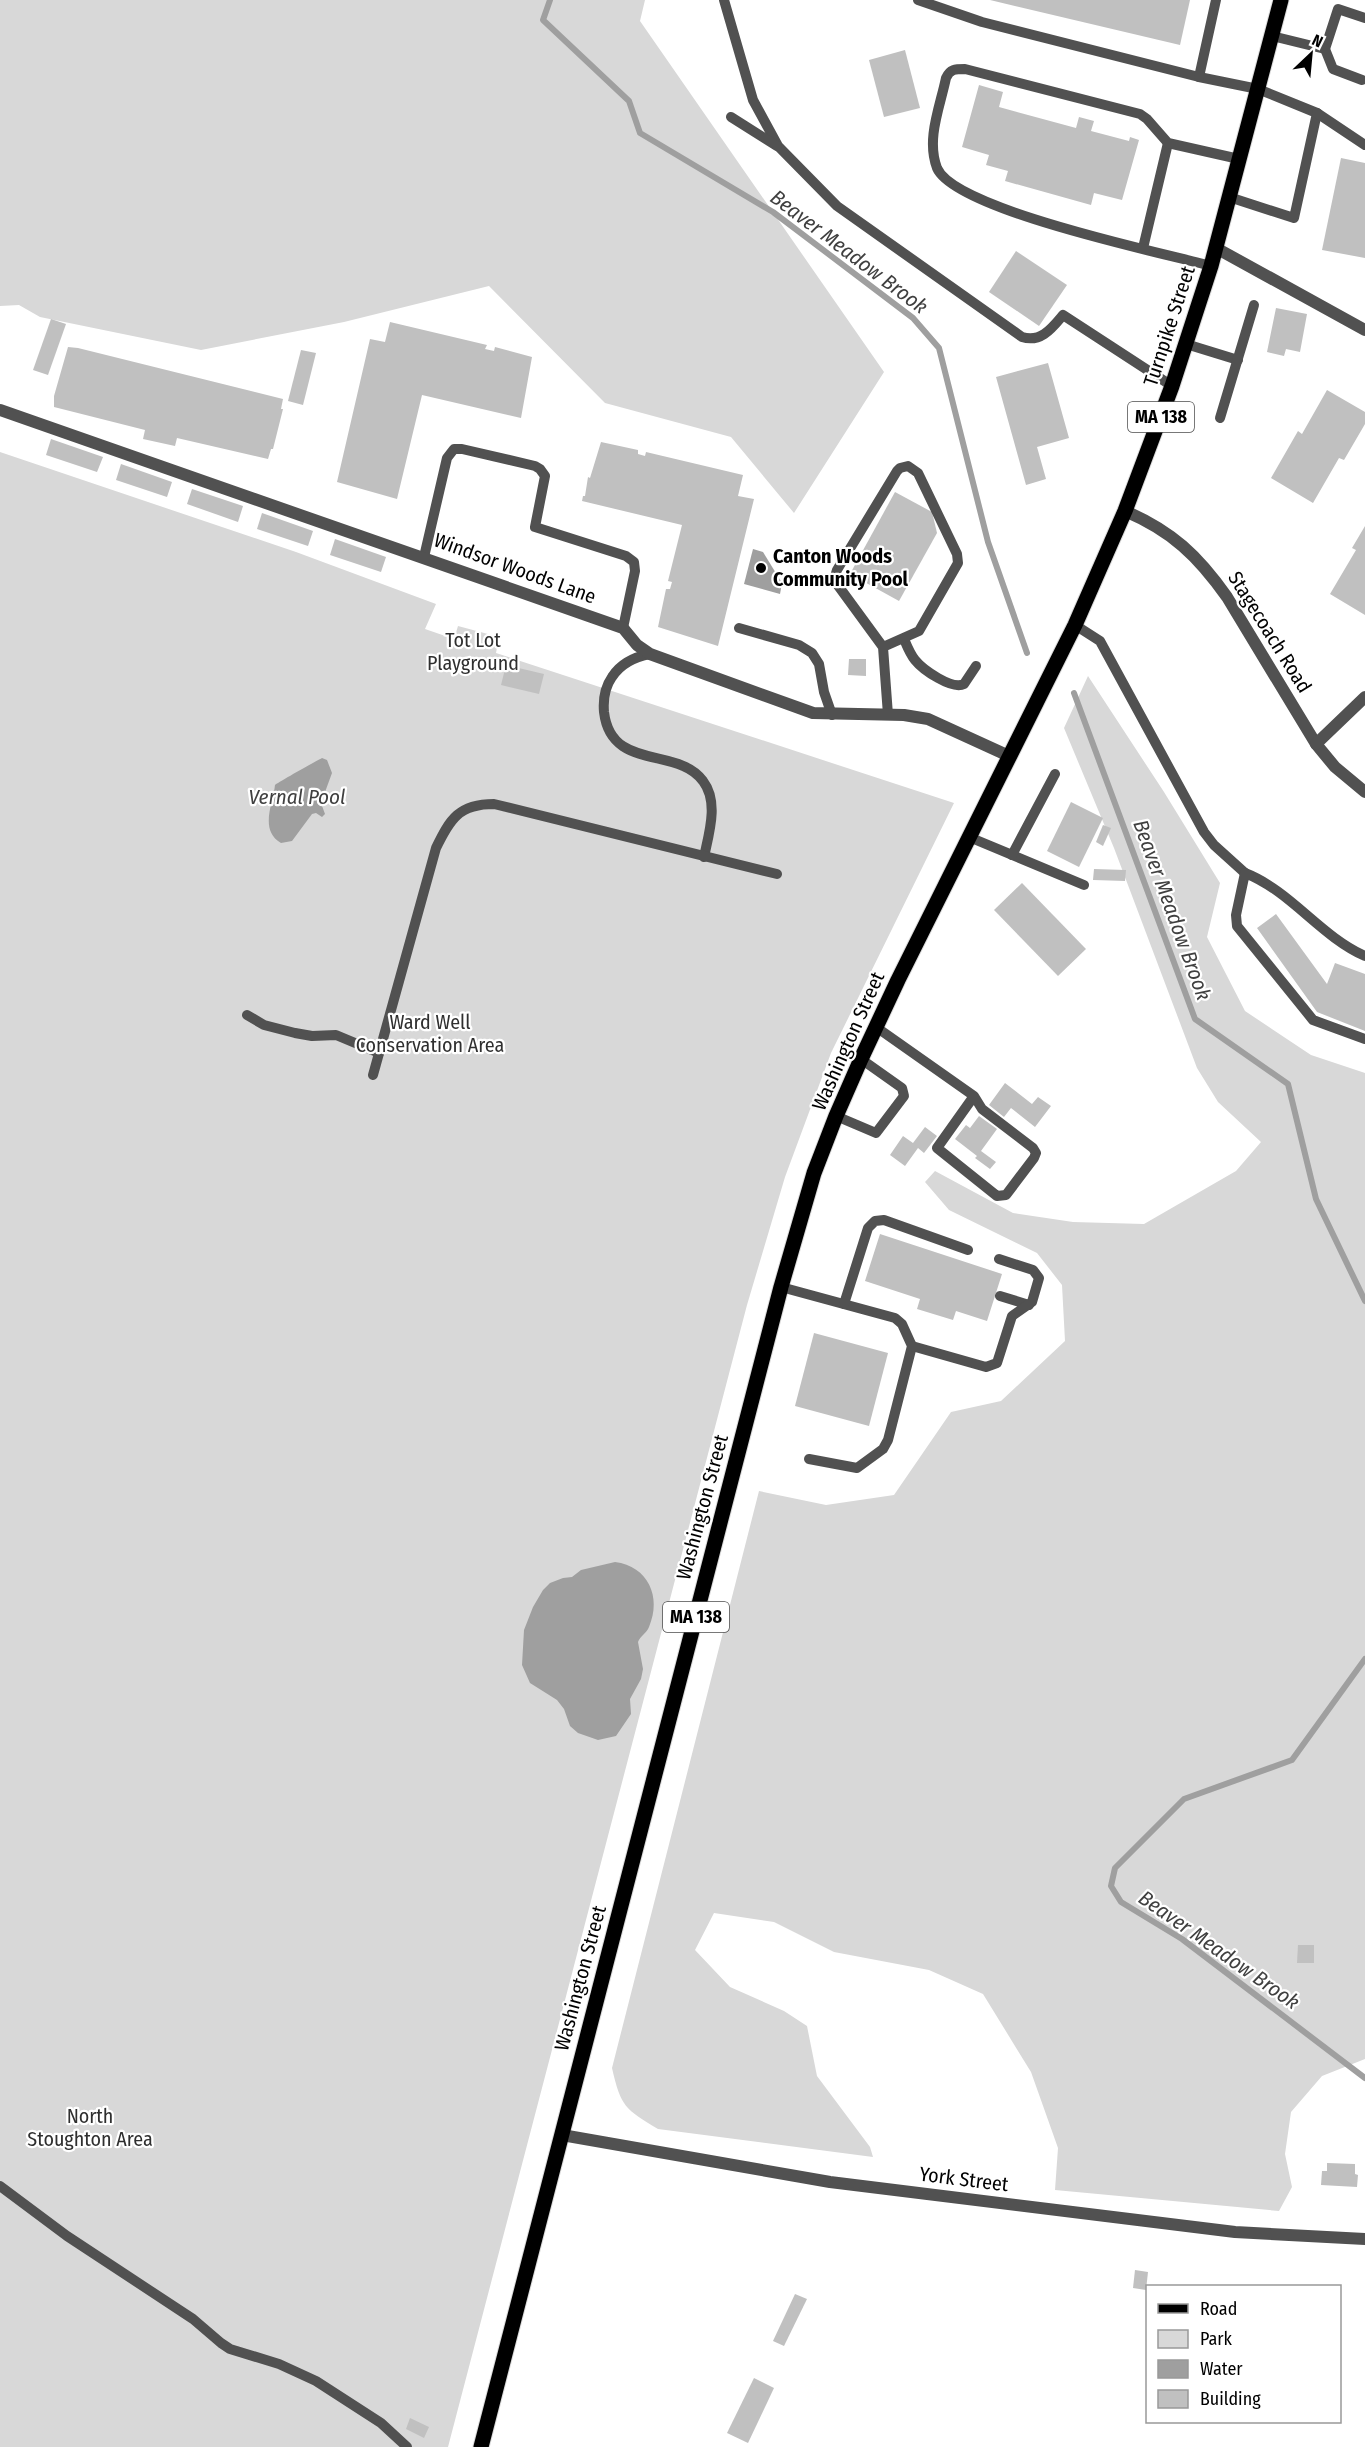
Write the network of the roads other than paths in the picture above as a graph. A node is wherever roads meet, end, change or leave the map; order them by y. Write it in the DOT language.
graph roads {
  1 [pos="724,0"];
  2 [pos="918,0"];
  3 [pos="1216,0"];
  4 [pos="1281,0"];
  5 [pos="1365,18"];
  6 [pos="1272,36"];
  7 [pos="1325,49"];
  8 [pos="1199,77"];
  9 [pos="1362,80"];
  10 [pos="1258,89"];
  11 [pos="1317,113"];
  12 [pos="731,117"];
  13 [pos="1168,143"];
  14 [pos="1365,145"];
  15 [pos="778,146"];
  16 [pos="1239,159"];
  17 [pos="1229,196"];
  18 [pos="1143,248"];
  19 [pos="1216,248"];
  20 [pos="1211,266"];
  21 [pos="1254,305"];
  22 [pos="1365,330"];
  23 [pos="1186,344"];
  24 [pos="1238,360"];
  25 [pos="1172,386"];
  26 [pos="0,410"];
  27 [pos="1220,418"];
  28 [pos="1125,511"];
  29 [pos="424,557"];
  30 [pos="1075,626"];
  31 [pos="623,628"];
  32 [pos="740,628"];
  33 [pos="904,639"];
  34 [pos="883,647"];
  35 [pos="650,654"];
  36 [pos="976,666"];
  37 [pos="1365,697"];
  38 [pos="832,715"];
  39 [pos="888,716"];
  40 [pos="1316,744"];
  41 [pos="1009,756"];
  42 [pos="1055,774"];
  43 [pos="1365,792"];
  44 [pos="981,813"];
  45 [pos="969,837"];
  46 [pos="1012,855"];
  47 [pos="704,857"];
  48 [pos="1245,873"];
  49 [pos="777,874"];
  50 [pos="1084,885"];
  51 [pos="1365,956"];
  52 [pos="247,1015"];
  53 [pos="876,1027"];
  54 [pos="1365,1040"];
  55 [pos="379,1053"];
  56 [pos="861,1059"];
  57 [pos="373,1075"];
  58 [pos="974,1096"];
  59 [pos="836,1116"];
  60 [pos="968,1250"];
  61 [pos="999,1259"];
  62 [pos="781,1287"];
  63 [pos="1000,1296"];
  64 [pos="844,1304"];
  65 [pos="1029,1305"];
  66 [pos="912,1346"];
  67 [pos="809,1459"];
  68 [pos="561,2135"];
  69 [pos="0,2186"];
  70 [pos="1365,2239"];
  71 [pos="407,2447"];
  72 [pos="481,2447"];
  1 -- 15 [label="lane"];
  2 -- 8 [label="lane"];
  3 -- 8 [label="lane"];
  4 -- 6 [label="main road, Turnpike Street / MA 138"];
  5 -- 7 [label="lane"];
  6 -- 7 [label="lane"];
  6 -- 10 [label="main road, Turnpike Street / MA 138"];
  7 -- 9 [label="lane"];
  8 -- 10 [label="lane"];
  10 -- 11 [label="lane"];
  10 -- 16 [label="main road, Turnpike Street / MA 138"];
  11 -- 14 [label="lane"];
  11 -- 17 [label="lane"];
  12 -- 15 [label="lane"];
  13 -- 16 [label="lane"];
  13 -- 18 [label="lane"];
  13 -- 18 [label="lane"];
  15 -- 25 [label="lane"];
  16 -- 17 [label="main road, Turnpike Street / MA 138"];
  17 -- 19 [label="main road, Turnpike Street / MA 138"];
  18 -- 20 [label="lane"];
  19 -- 20 [label="main road, Turnpike Street / MA 138"];
  19 -- 22 [label="street"];
  20 -- 23 [label="main road, Turnpike Street / MA 138"];
  21 -- 24 [label="lane"];
  23 -- 24 [label="lane"];
  23 -- 25 [label="main road, Turnpike Street / MA 138"];
  24 -- 27 [label="lane"];
  25 -- 28 [label="main road, Turnpike Street / MA 138"];
  26 -- 29 [label="street, Windsor Woods Lane"];
  28 -- 30 [label="main road, Turnpike Street / MA 138"];
  28 -- 40 [label="street, Stagecoach Road"];
  29 -- 31 [label="street, Windsor Woods Lane"];
  29 -- 31 [label="lane"];
  30 -- 41 [label="main road, Turnpike Street / MA 138"];
  30 -- 48 [label="lane"];
  31 -- 35 [label="street, Windsor Woods Lane"];
  32 -- 38 [label="lane"];
  33 -- 34 [label="lane"];
  33 -- 34 [label="lane"];
  33 -- 36 [label="lane"];
  34 -- 39 [label="lane"];
  35 -- 38 [label="street, Windsor Woods Lane"];
  35 -- 47 [label="lane"];
  37 -- 40 [label="street"];
  38 -- 39 [label="street, Windsor Woods Lane"];
  39 -- 41 [label="street, Windsor Woods Lane"];
  40 -- 43 [label="street, Stagecoach Road"];
  41 -- 44 [label="main road, Turnpike Street / MA 138"];
  42 -- 46 [label="lane"];
  44 -- 45 [label="main road, Washington Street / MA 138"];
  45 -- 46 [label="lane"];
  45 -- 53 [label="main road, Washington Street / MA 138"];
  46 -- 50 [label="lane"];
  47 -- 49 [label="lane"];
  47 -- 55 [label="lane"];
  48 -- 51 [label="lane"];
  48 -- 54 [label="lane"];
  52 -- 55 [label="lane"];
  53 -- 56 [label="main road, Washington Street / MA 138"];
  53 -- 58 [label="lane"];
  55 -- 57 [label="lane"];
  56 -- 59 [label="main road, Washington Street / MA 138"];
  56 -- 59 [label="lane"];
  58 -- 58 [label="lane"];
  59 -- 62 [label="main road, Washington Street / MA 138"];
  60 -- 64 [label="lane"];
  61 -- 65 [label="lane"];
  62 -- 64 [label="lane"];
  62 -- 68 [label="main road, Washington Street / MA 138"];
  63 -- 65 [label="lane"];
  64 -- 66 [label="lane"];
  65 -- 66 [label="lane"];
  66 -- 67 [label="lane"];
  68 -- 70 [label="street, York Street"];
  68 -- 72 [label="main road, Washington Street / MA 138"];
  69 -- 71 [label="lane"];
}
